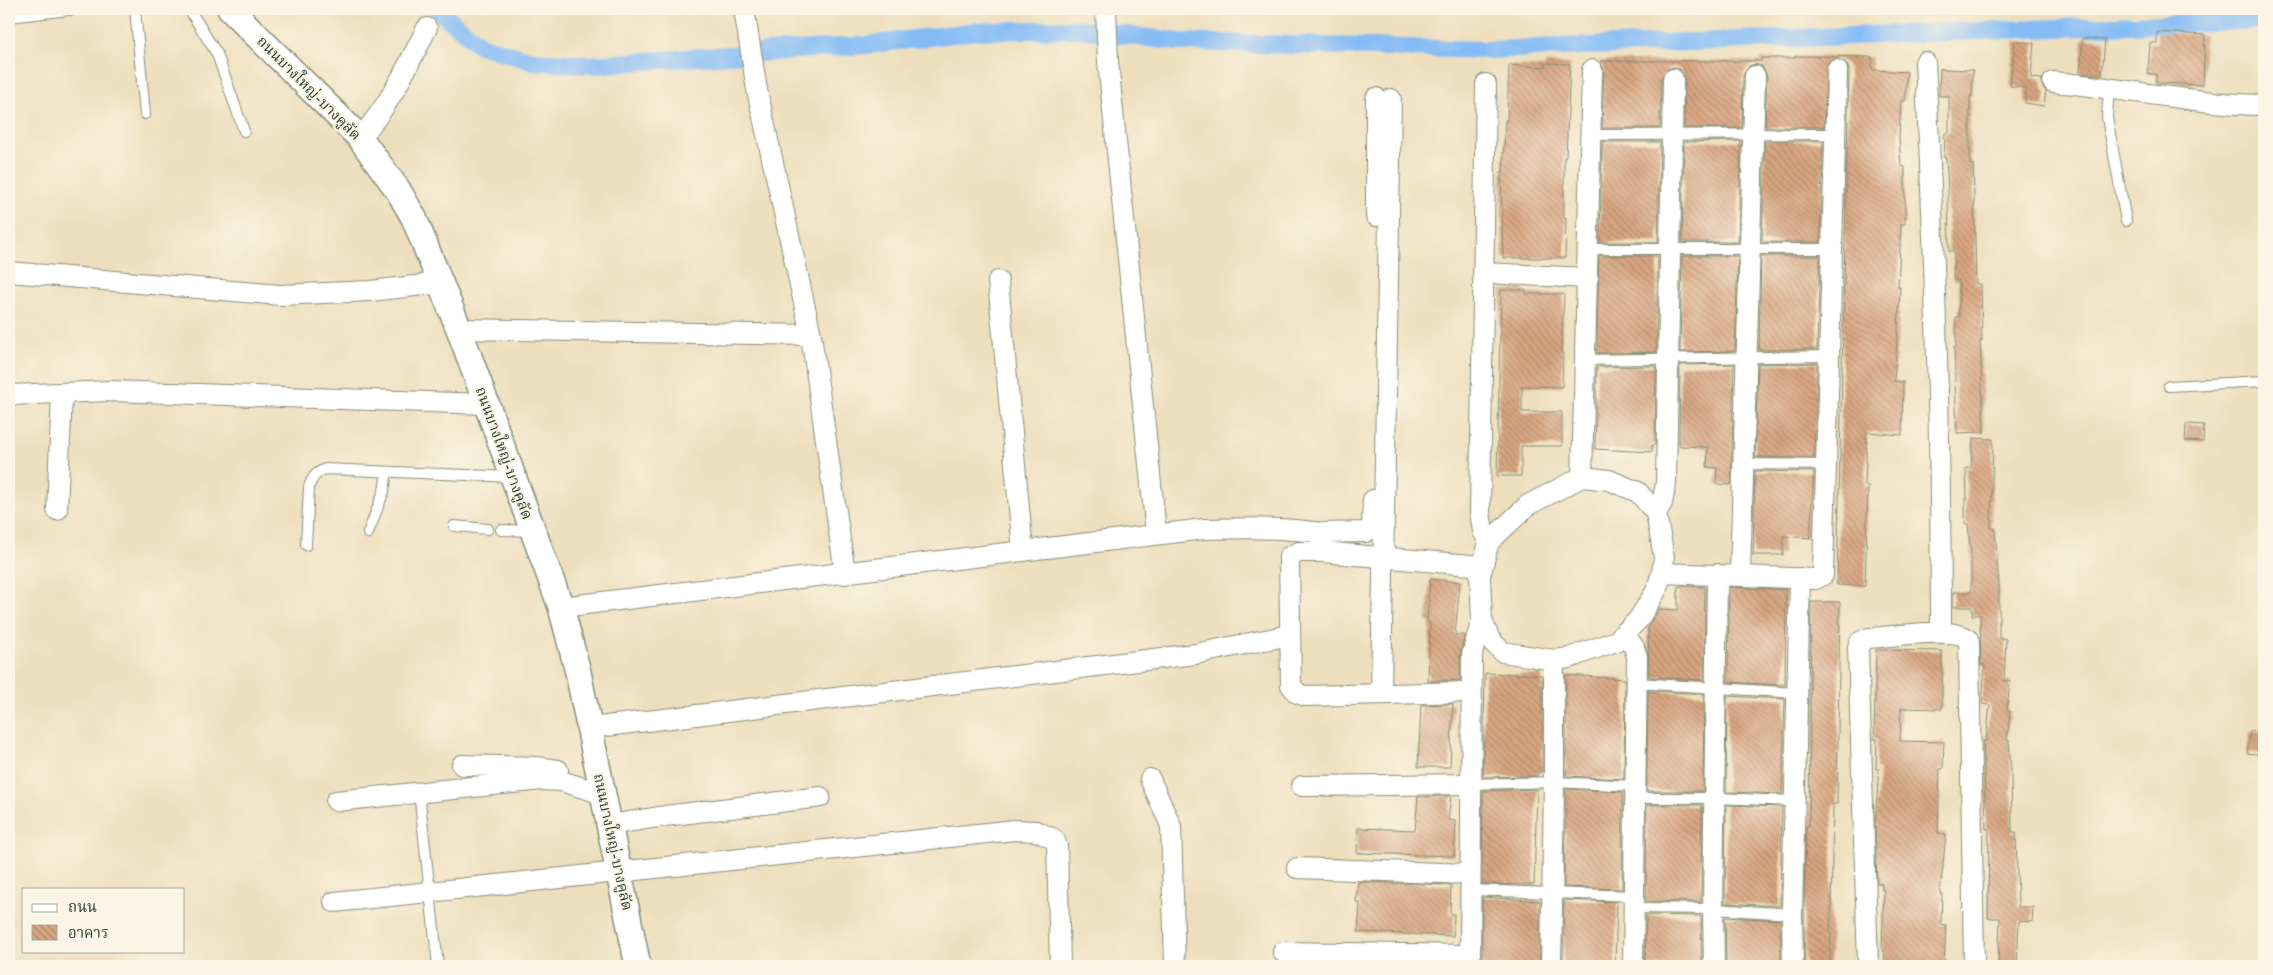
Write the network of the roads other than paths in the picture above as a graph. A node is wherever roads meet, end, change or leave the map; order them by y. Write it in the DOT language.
graph roads {
  1 [pos="77,9"];
  2 [pos="135,9"];
  3 [pos="189,9"];
  4 [pos="230,9"];
  5 [pos="1106,10"];
  6 [pos="744,12"];
  7 [pos="9,17"];
  8 [pos="427,28"];
  9 [pos="1925,62"];
  10 [pos="1592,70"];
  11 [pos="1837,70"];
  12 [pos="1755,76"];
  13 [pos="1673,79"];
  14 [pos="2053,82"];
  15 [pos="1486,84"];
  16 [pos="2109,87"];
  17 [pos="2264,105"];
  18 [pos="145,114"];
  19 [pos="244,131"];
  20 [pos="1753,134"];
  21 [pos="1836,134"];
  22 [pos="1592,135"];
  23 [pos="1673,136"];
  24 [pos="360,138"];
  25 [pos="2126,222"];
  26 [pos="1749,247"];
  27 [pos="1588,249"];
  28 [pos="1669,249"];
  29 [pos="1832,249"];
  30 [pos="9,272"];
  31 [pos="1483,273"];
  32 [pos="1588,278"];
  33 [pos="998,281"];
  34 [pos="441,283"];
  35 [pos="459,329"];
  36 [pos="811,335"];
  37 [pos="1828,356"];
  38 [pos="1748,358"];
  39 [pos="1670,359"];
  40 [pos="1586,360"];
  41 [pos="2264,380"];
  42 [pos="2169,386"];
  43 [pos="62,394"];
  44 [pos="9,395"];
  45 [pos="485,404"];
  46 [pos="1745,464"];
  47 [pos="1827,465"];
  48 [pos="388,472"];
  49 [pos="513,477"];
  50 [pos="1582,477"];
  51 [pos="57,510"];
  52 [pos="1656,513"];
  53 [pos="454,526"];
  54 [pos="488,529"];
  55 [pos="502,530"];
  56 [pos="533,532"];
  57 [pos="368,533"];
  58 [pos="1156,533"];
  59 [pos="1489,542"];
  60 [pos="1322,543"];
  61 [pos="306,544"];
  62 [pos="1024,551"];
  63 [pos="1385,558"];
  64 [pos="1482,566"];
  65 [pos="1662,573"];
  66 [pos="845,574"];
  67 [pos="1717,574"];
  68 [pos="1740,575"];
  69 [pos="1800,578"];
  70 [pos="561,607"];
  71 [pos="1482,620"];
  72 [pos="1941,633"];
  73 [pos="1624,634"];
  74 [pos="1290,636"];
  75 [pos="1554,660"];
  76 [pos="1636,683"];
  77 [pos="1717,686"];
  78 [pos="1470,692"];
  79 [pos="1381,693"];
  80 [pos="1797,693"];
  81 [pos="590,728"];
  82 [pos="462,765"];
  83 [pos="1150,779"];
  84 [pos="1554,782"];
  85 [pos="1472,784"];
  86 [pos="577,785"];
  87 [pos="1302,786"];
  88 [pos="419,792"];
  89 [pos="1635,792"];
  90 [pos="603,794"];
  91 [pos="820,797"];
  92 [pos="1715,798"];
  93 [pos="336,801"];
  94 [pos="1795,802"];
  95 [pos="610,825"];
  96 [pos="1297,868"];
  97 [pos="620,872"];
  98 [pos="1471,882"];
  99 [pos="429,892"];
  100 [pos="1553,894"];
  101 [pos="334,902"];
  102 [pos="1634,902"];
  103 [pos="1713,909"];
  104 [pos="1792,914"];
  105 [pos="1283,952"];
  106 [pos="1470,960"];
  107 [pos="438,966"];
  108 [pos="638,966"];
  109 [pos="1060,966"];
  110 [pos="1175,966"];
  111 [pos="1551,966"];
  112 [pos="1633,966"];
  113 [pos="1714,966"];
  114 [pos="1793,966"];
  115 [pos="1868,966"];
  116 [pos="1974,966"];
  1 -- 7 [label="lane"];
  2 -- 18 [label="lane"];
  3 -- 19 [label="lane"];
  4 -- 24 [label="street, ถนนบางใหญ่-บางคูลัด"];
  5 -- 58 [label="street"];
  6 -- 36 [label="street"];
  8 -- 24 [label="street"];
  9 -- 72 [label="street"];
  10 -- 22 [label="street"];
  11 -- 21 [label="street"];
  12 -- 20 [label="street"];
  13 -- 23 [label="street"];
  14 -- 16 [label="street"];
  15 -- 31 [label="street"];
  16 -- 17 [label="street"];
  16 -- 25 [label="lane"];
  20 -- 21 [label="lane"];
  20 -- 23 [label="lane"];
  20 -- 26 [label="street"];
  21 -- 29 [label="street"];
  22 -- 23 [label="lane"];
  22 -- 27 [label="street"];
  23 -- 28 [label="street"];
  24 -- 34 [label="street, ถนนบางใหญ่-บางคูลัด"];
  26 -- 28 [label="lane"];
  26 -- 29 [label="lane"];
  26 -- 38 [label="street"];
  27 -- 28 [label="lane"];
  27 -- 32 [label="street"];
  28 -- 39 [label="street"];
  29 -- 37 [label="street"];
  30 -- 34 [label="street"];
  31 -- 32 [label="street"];
  31 -- 59 [label="street"];
  32 -- 40 [label="street"];
  33 -- 62 [label="street"];
  34 -- 35 [label="street, ถนนบางใหญ่-บางคูลัด"];
  35 -- 36 [label="street"];
  35 -- 45 [label="street, ถนนบางใหญ่-บางคูลัด"];
  36 -- 66 [label="street"];
  37 -- 38 [label="lane"];
  37 -- 47 [label="street"];
  38 -- 39 [label="lane"];
  38 -- 46 [label="street"];
  39 -- 40 [label="lane"];
  39 -- 52 [label="street"];
  40 -- 50 [label="street"];
  41 -- 42 [label="lane"];
  43 -- 44 [label="street"];
  43 -- 45 [label="street"];
  43 -- 51 [label="street"];
  45 -- 49 [label="street, ถนนบางใหญ่-บางคูลัด"];
  46 -- 47 [label="lane"];
  46 -- 68 [label="street"];
  47 -- 69 [label="street"];
  48 -- 49 [label="lane"];
  48 -- 57 [label="lane"];
  48 -- 61 [label="lane"];
  49 -- 56 [label="street, ถนนบางใหญ่-บางคูลัด"];
  50 -- 52 [label="street"];
  50 -- 59 [label="street"];
  52 -- 65 [label="street"];
  53 -- 54 [label="lane"];
  55 -- 56 [label="lane"];
  56 -- 70 [label="street, ถนนบางใหญ่-บางคูลัด"];
  58 -- 60 [label="street"];
  58 -- 62 [label="street"];
  59 -- 64 [label="street"];
  60 -- 63 [label="street"];
  60 -- 63 [label="street"];
  60 -- 74 [label="street"];
  62 -- 66 [label="street"];
  63 -- 64 [label="street"];
  63 -- 79 [label="street"];
  64 -- 71 [label="street"];
  65 -- 67 [label="street"];
  65 -- 73 [label="street"];
  66 -- 70 [label="street"];
  67 -- 68 [label="street"];
  67 -- 77 [label="street"];
  68 -- 69 [label="street"];
  69 -- 80 [label="street"];
  70 -- 81 [label="street, ถนนบางใหญ่-บางคูลัด"];
  71 -- 75 [label="street"];
  71 -- 78 [label="street"];
  72 -- 115 [label="street"];
  72 -- 116 [label="street"];
  73 -- 75 [label="street"];
  73 -- 76 [label="street"];
  74 -- 79 [label="street"];
  74 -- 81 [label="street"];
  75 -- 84 [label="street"];
  76 -- 77 [label="lane"];
  76 -- 89 [label="street"];
  77 -- 80 [label="lane"];
  77 -- 92 [label="street"];
  78 -- 79 [label="street"];
  78 -- 85 [label="street"];
  80 -- 94 [label="street"];
  81 -- 90 [label="street, ถนนบางใหญ่-บางคูลัด"];
  82 -- 86 [label="street"];
  83 -- 110 [label="street"];
  84 -- 85 [label="lane"];
  84 -- 89 [label="lane"];
  84 -- 100 [label="street"];
  85 -- 87 [label="street"];
  85 -- 98 [label="street"];
  86 -- 88 [label="street"];
  86 -- 90 [label="street"];
  88 -- 93 [label="street"];
  88 -- 99 [label="lane"];
  89 -- 92 [label="lane"];
  89 -- 102 [label="street"];
  90 -- 95 [label="street, ถนนบางใหญ่-บางคูลัด"];
  91 -- 95 [label="street"];
  92 -- 94 [label="lane"];
  92 -- 103 [label="street"];
  94 -- 104 [label="street"];
  95 -- 97 [label="street, ถนนบางใหญ่-บางคูลัด"];
  96 -- 98 [label="street"];
  97 -- 99 [label="street"];
  97 -- 108 [label="street, ถนนบางใหญ่-บางคูลัด"];
  97 -- 109 [label="street"];
  98 -- 100 [label="lane"];
  98 -- 106 [label="street"];
  99 -- 101 [label="street"];
  99 -- 107 [label="lane"];
  100 -- 102 [label="lane"];
  100 -- 111 [label="street"];
  102 -- 103 [label="lane"];
  102 -- 112 [label="street"];
  103 -- 104 [label="lane"];
  103 -- 113 [label="street"];
  104 -- 114 [label="street"];
  105 -- 106 [label="street"];
}
